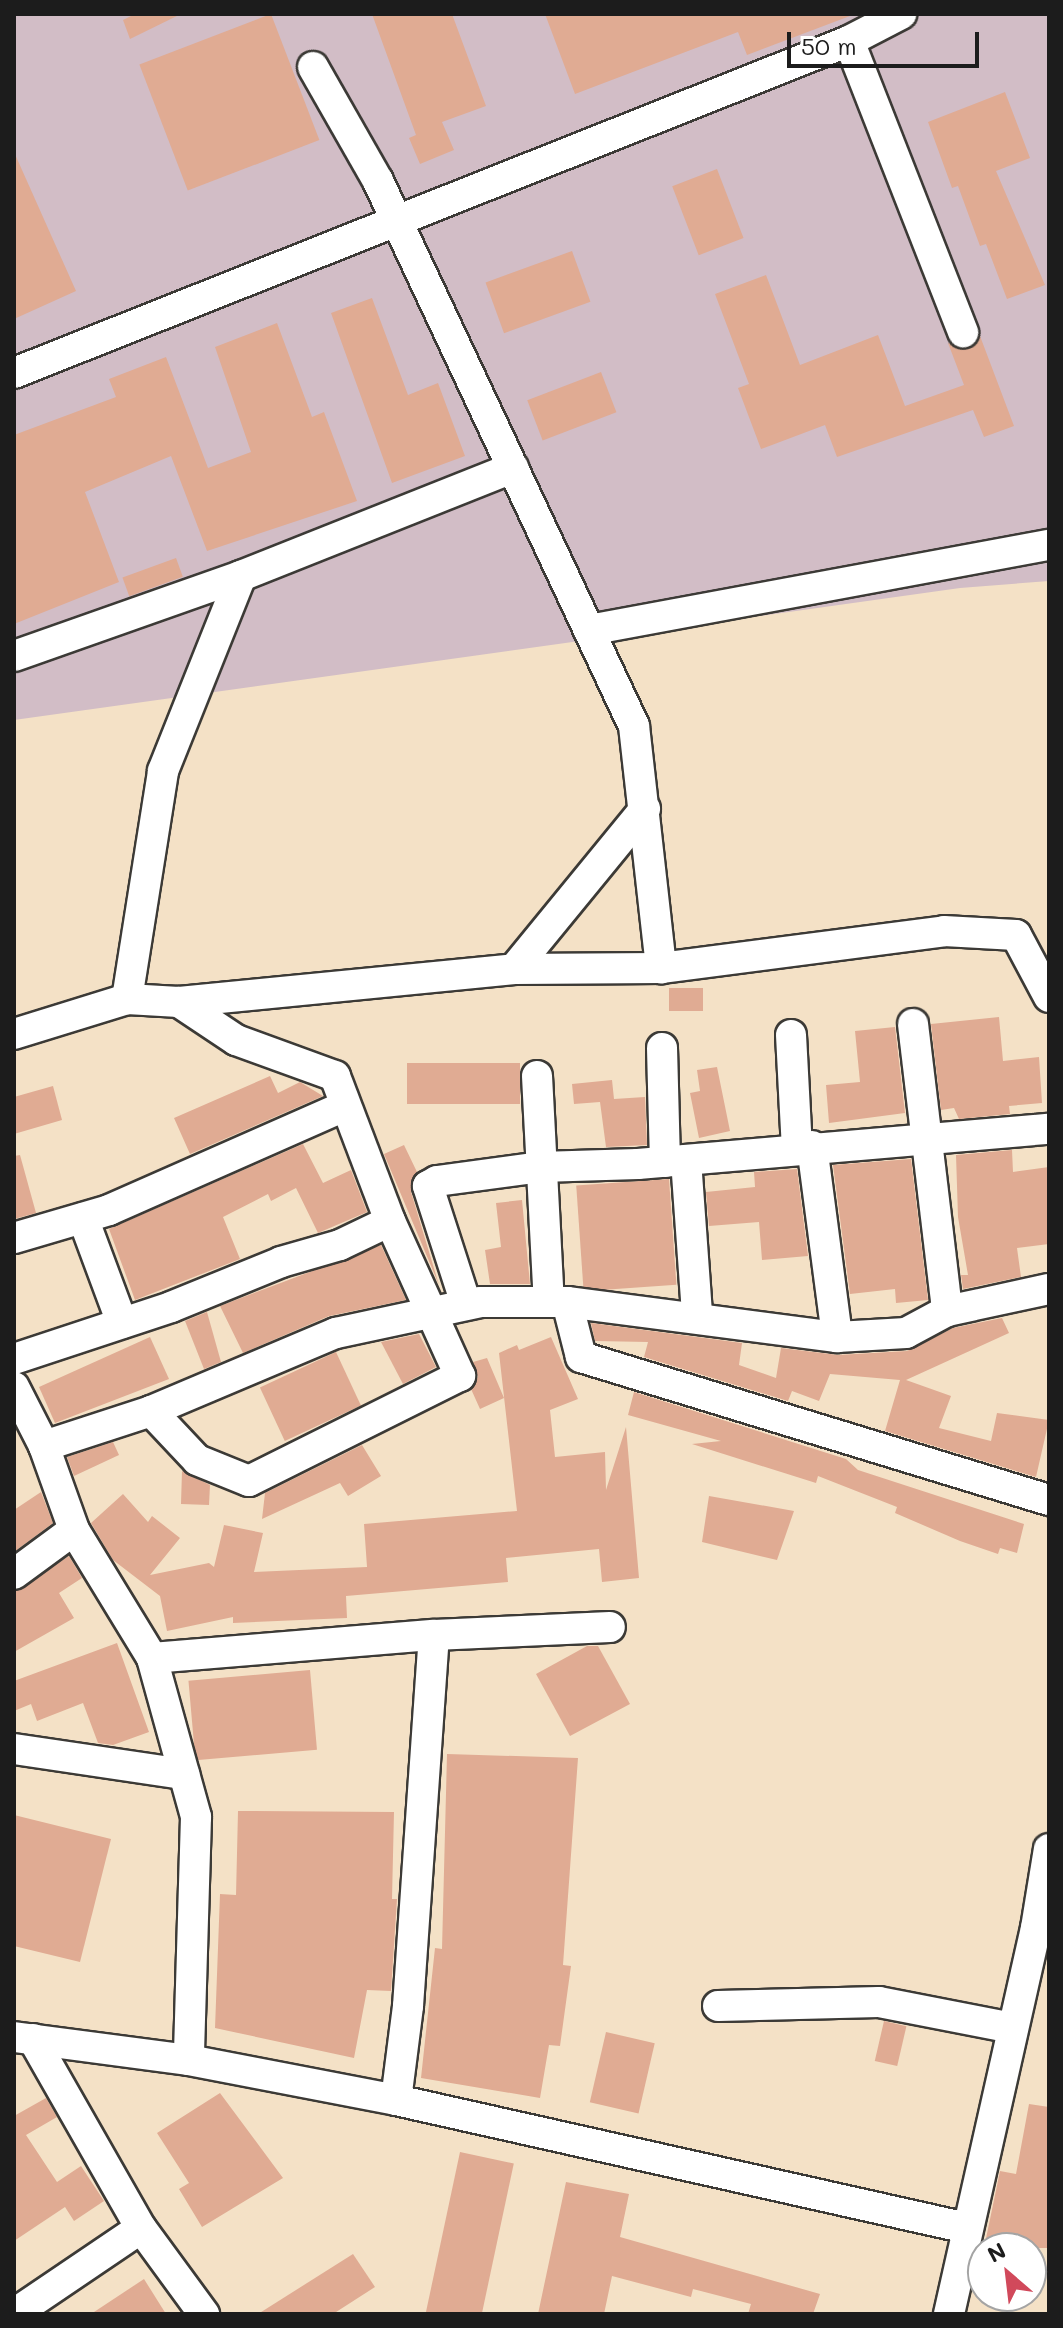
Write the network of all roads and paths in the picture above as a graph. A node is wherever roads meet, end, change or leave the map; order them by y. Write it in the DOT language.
graph roads {
  1 [pos="901,14"];
  2 [pos="849,41"];
  3 [pos="313,67"];
  4 [pos="397,221"];
  5 [pos="963,332"];
  6 [pos="14,373"];
  7 [pos="513,468"];
  8 [pos="1049,545"];
  9 [pos="241,576"];
  10 [pos="589,630"];
  11 [pos="14,656"];
  12 [pos="645,809"];
  13 [pos="661,968"];
  14 [pos="514,969"];
  15 [pos="1049,997"];
  16 [pos="127,999"];
  17 [pos="179,1002"];
  18 [pos="913,1024"];
  19 [pos="14,1034"];
  20 [pos="791,1035"];
  21 [pos="662,1048"];
  22 [pos="537,1076"];
  23 [pos="345,1106"];
  24 [pos="1049,1129"];
  25 [pos="926,1139"];
  26 [pos="804,1147"];
  27 [pos="675,1161"];
  28 [pos="540,1167"];
  29 [pos="83,1218"];
  30 [pos="390,1221"];
  31 [pos="14,1238"];
  32 [pos="1049,1289"];
  33 [pos="558,1302"];
  34 [pos="466,1304"];
  35 [pos="431,1311"];
  36 [pos="947,1311"];
  37 [pos="697,1315"];
  38 [pos="122,1323"];
  39 [pos="837,1337"];
  40 [pos="14,1359"];
  41 [pos="14,1387"];
  42 [pos="151,1411"];
  43 [pos="44,1446"];
  44 [pos="1049,1500"];
  45 [pos="74,1530"];
  46 [pos="14,1574"];
  47 [pos="610,1627"];
  48 [pos="434,1635"];
  49 [pos="152,1658"];
  50 [pos="14,1749"];
  51 [pos="184,1774"];
  52 [pos="1049,1851"];
  53 [pos="718,2006"];
  54 [pos="1013,2028"];
  55 [pos="24,2038"];
  56 [pos="189,2060"];
  57 [pos="396,2100"];
  58 [pos="141,2228"];
  59 [pos="967,2228"];
  60 [pos="14,2314"];
  61 [pos="204,2314"];
  62 [pos="949,2314"];
  1 -- 2 [label="street"];
  2 -- 4 [label="street"];
  2 -- 5 [label="street"];
  3 -- 4 [label="street"];
  4 -- 6 [label="street"];
  4 -- 7 [label="street"];
  7 -- 9 [label="street"];
  7 -- 10 [label="street"];
  8 -- 10 [label="street"];
  9 -- 11 [label="street"];
  9 -- 16 [label="street"];
  10 -- 12 [label="street"];
  12 -- 13 [label="street"];
  12 -- 14 [label="street"];
  13 -- 14 [label="street"];
  13 -- 15 [label="street"];
  14 -- 17 [label="street"];
  16 -- 17 [label="street"];
  16 -- 19 [label="street"];
  17 -- 23 [label="street"];
  18 -- 25 [label="street"];
  20 -- 26 [label="street"];
  21 -- 27 [label="street"];
  22 -- 28 [label="street"];
  23 -- 29 [label="street"];
  23 -- 30 [label="street"];
  24 -- 25 [label="street"];
  25 -- 26 [label="street"];
  25 -- 36 [label="street"];
  26 -- 27 [label="street"];
  26 -- 39 [label="street"];
  27 -- 28 [label="street"];
  27 -- 37 [label="street"];
  28 -- 33 [label="street"];
  28 -- 34 [label="street"];
  29 -- 31 [label="street"];
  29 -- 38 [label="street"];
  30 -- 35 [label="street"];
  30 -- 38 [label="street"];
  32 -- 36 [label="street"];
  33 -- 34 [label="street"];
  33 -- 37 [label="street"];
  33 -- 44 [label="street"];
  34 -- 35 [label="street"];
  35 -- 42 [label="street"];
  35 -- 42 [label="street"];
  36 -- 39 [label="street"];
  37 -- 39 [label="street"];
  38 -- 40 [label="street"];
  41 -- 43 [label="street"];
  42 -- 43 [label="street"];
  43 -- 45 [label="street"];
  45 -- 46 [label="street"];
  45 -- 49 [label="street"];
  47 -- 48 [label="street"];
  48 -- 49 [label="street"];
  48 -- 57 [label="street"];
  49 -- 51 [label="street"];
  50 -- 51 [label="street"];
  51 -- 56 [label="street"];
  52 -- 54 [label="street"];
  53 -- 54 [label="street"];
  54 -- 59 [label="street"];
  55 -- 56 [label="street"];
  55 -- 58 [label="street"];
  56 -- 57 [label="street"];
  57 -- 59 [label="street"];
  58 -- 60 [label="street"];
  58 -- 61 [label="street"];
  59 -- 62 [label="street"];
}
